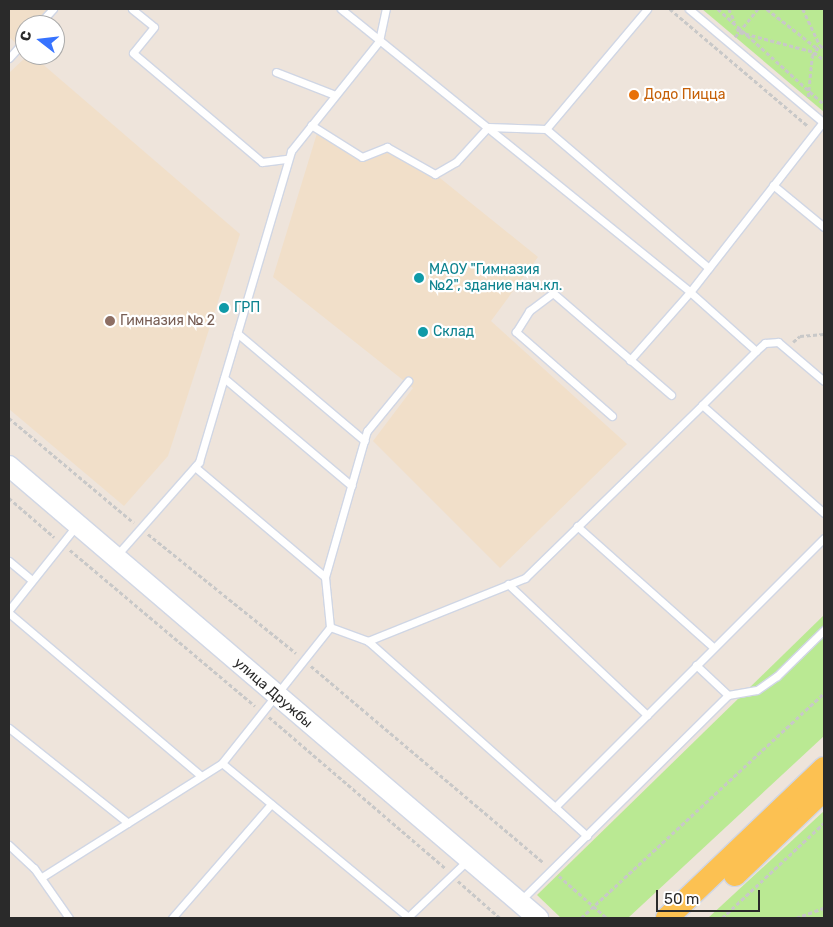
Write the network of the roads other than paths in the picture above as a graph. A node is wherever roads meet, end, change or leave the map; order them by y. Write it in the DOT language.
graph roads {
  1 [pos="132,9"];
  2 [pos="341,9"];
  3 [pos="386,9"];
  4 [pos="647,9"];
  5 [pos="689,9"];
  6 [pos="379,41"];
  7 [pos="276,72"];
  8 [pos="335,95"];
  9 [pos="824,123"];
  10 [pos="311,125"];
  11 [pos="488,127"];
  12 [pos="546,129"];
  13 [pos="288,159"];
  14 [pos="774,185"];
  15 [pos="824,227"];
  16 [pos="709,268"];
  17 [pos="690,292"];
  18 [pos="237,333"];
  19 [pos="756,350"];
  20 [pos="630,360"];
  21 [pos="224,378"];
  22 [pos="408,381"];
  23 [pos="824,381"];
  24 [pos="671,395"];
  25 [pos="702,406"];
  26 [pos="612,416"];
  27 [pos="365,441"];
  28 [pos="9,466"];
  29 [pos="195,467"];
  30 [pos="352,486"];
  31 [pos="824,512"];
  32 [pos="77,525"];
  33 [pos="577,526"];
  34 [pos="824,538"];
  35 [pos="115,558"];
  36 [pos="9,561"];
  37 [pos="325,577"];
  38 [pos="32,580"];
  39 [pos="508,584"];
  40 [pos="9,611"];
  41 [pos="330,627"];
  42 [pos="824,630"];
  43 [pos="368,641"];
  44 [pos="714,648"];
  45 [pos="696,665"];
  46 [pos="274,695"];
  47 [pos="728,695"];
  48 [pos="647,715"];
  49 [pos="9,728"];
  50 [pos="222,763"];
  51 [pos="824,768"];
  52 [pos="201,776"];
  53 [pos="824,790"];
  54 [pos="271,804"];
  55 [pos="555,807"];
  56 [pos="128,823"];
  57 [pos="587,836"];
  58 [pos="9,845"];
  59 [pos="468,860"];
  60 [pos="42,878"];
  61 [pos="519,902"];
  62 [pos="69,918"];
  63 [pos="172,918"];
  64 [pos="408,918"];
  65 [pos="538,918"];
  66 [pos="667,918"];
  67 [pos="689,918"];
  1 -- 13 [label="lane"];
  2 -- 6 [label="lane"];
  3 -- 6 [label="lane"];
  4 -- 12 [label="lane"];
  5 -- 9 [label="lane"];
  6 -- 8 [label="lane"];
  6 -- 11 [label="lane"];
  7 -- 8 [label="lane"];
  8 -- 10 [label="lane"];
  9 -- 14 [label="lane"];
  10 -- 11 [label="lane"];
  10 -- 13 [label="lane"];
  11 -- 12 [label="lane"];
  11 -- 17 [label="lane"];
  12 -- 16 [label="lane"];
  13 -- 18 [label="lane"];
  14 -- 15 [label="lane"];
  14 -- 16 [label="lane"];
  16 -- 17 [label="lane"];
  17 -- 19 [label="lane"];
  17 -- 20 [label="lane"];
  18 -- 21 [label="lane"];
  18 -- 27 [label="lane"];
  19 -- 23 [label="lane"];
  19 -- 25 [label="lane"];
  20 -- 24 [label="lane"];
  20 -- 26 [label="lane"];
  21 -- 29 [label="lane"];
  21 -- 30 [label="lane"];
  22 -- 27 [label="lane"];
  25 -- 31 [label="lane"];
  25 -- 33 [label="lane"];
  27 -- 30 [label="lane"];
  28 -- 32 [label="main road, улица Дружбы"];
  29 -- 35 [label="lane"];
  29 -- 37 [label="lane"];
  30 -- 37 [label="lane"];
  32 -- 35 [label="main road, улица Дружбы"];
  32 -- 38 [label="lane"];
  33 -- 39 [label="lane"];
  33 -- 44 [label="lane"];
  34 -- 44 [label="lane"];
  35 -- 46 [label="main road, улица Дружбы"];
  36 -- 38 [label="lane"];
  37 -- 41 [label="lane"];
  38 -- 40 [label="lane"];
  39 -- 43 [label="lane"];
  39 -- 48 [label="lane"];
  40 -- 52 [label="lane"];
  41 -- 43 [label="lane"];
  41 -- 46 [label="lane"];
  42 -- 47 [label="lane"];
  43 -- 55 [label="lane"];
  44 -- 45 [label="lane"];
  45 -- 47 [label="lane"];
  45 -- 48 [label="lane"];
  46 -- 50 [label="lane"];
  46 -- 59 [label="main road, улица Дружбы"];
  47 -- 57 [label="lane"];
  48 -- 55 [label="lane"];
  49 -- 56 [label="lane"];
  50 -- 52 [label="lane"];
  50 -- 54 [label="lane"];
  51 -- 66 [label="main road"];
  52 -- 56 [label="lane"];
  53 -- 67 [label="main road"];
  54 -- 63 [label="lane"];
  54 -- 64 [label="lane"];
  55 -- 57 [label="lane"];
  56 -- 60 [label="lane"];
  57 -- 61 [label="lane"];
  58 -- 60 [label="lane"];
  59 -- 61 [label="main road, улица Дружбы"];
  59 -- 64 [label="lane"];
  60 -- 62 [label="lane"];
  61 -- 65 [label="main road, улица Дружбы"];
}
